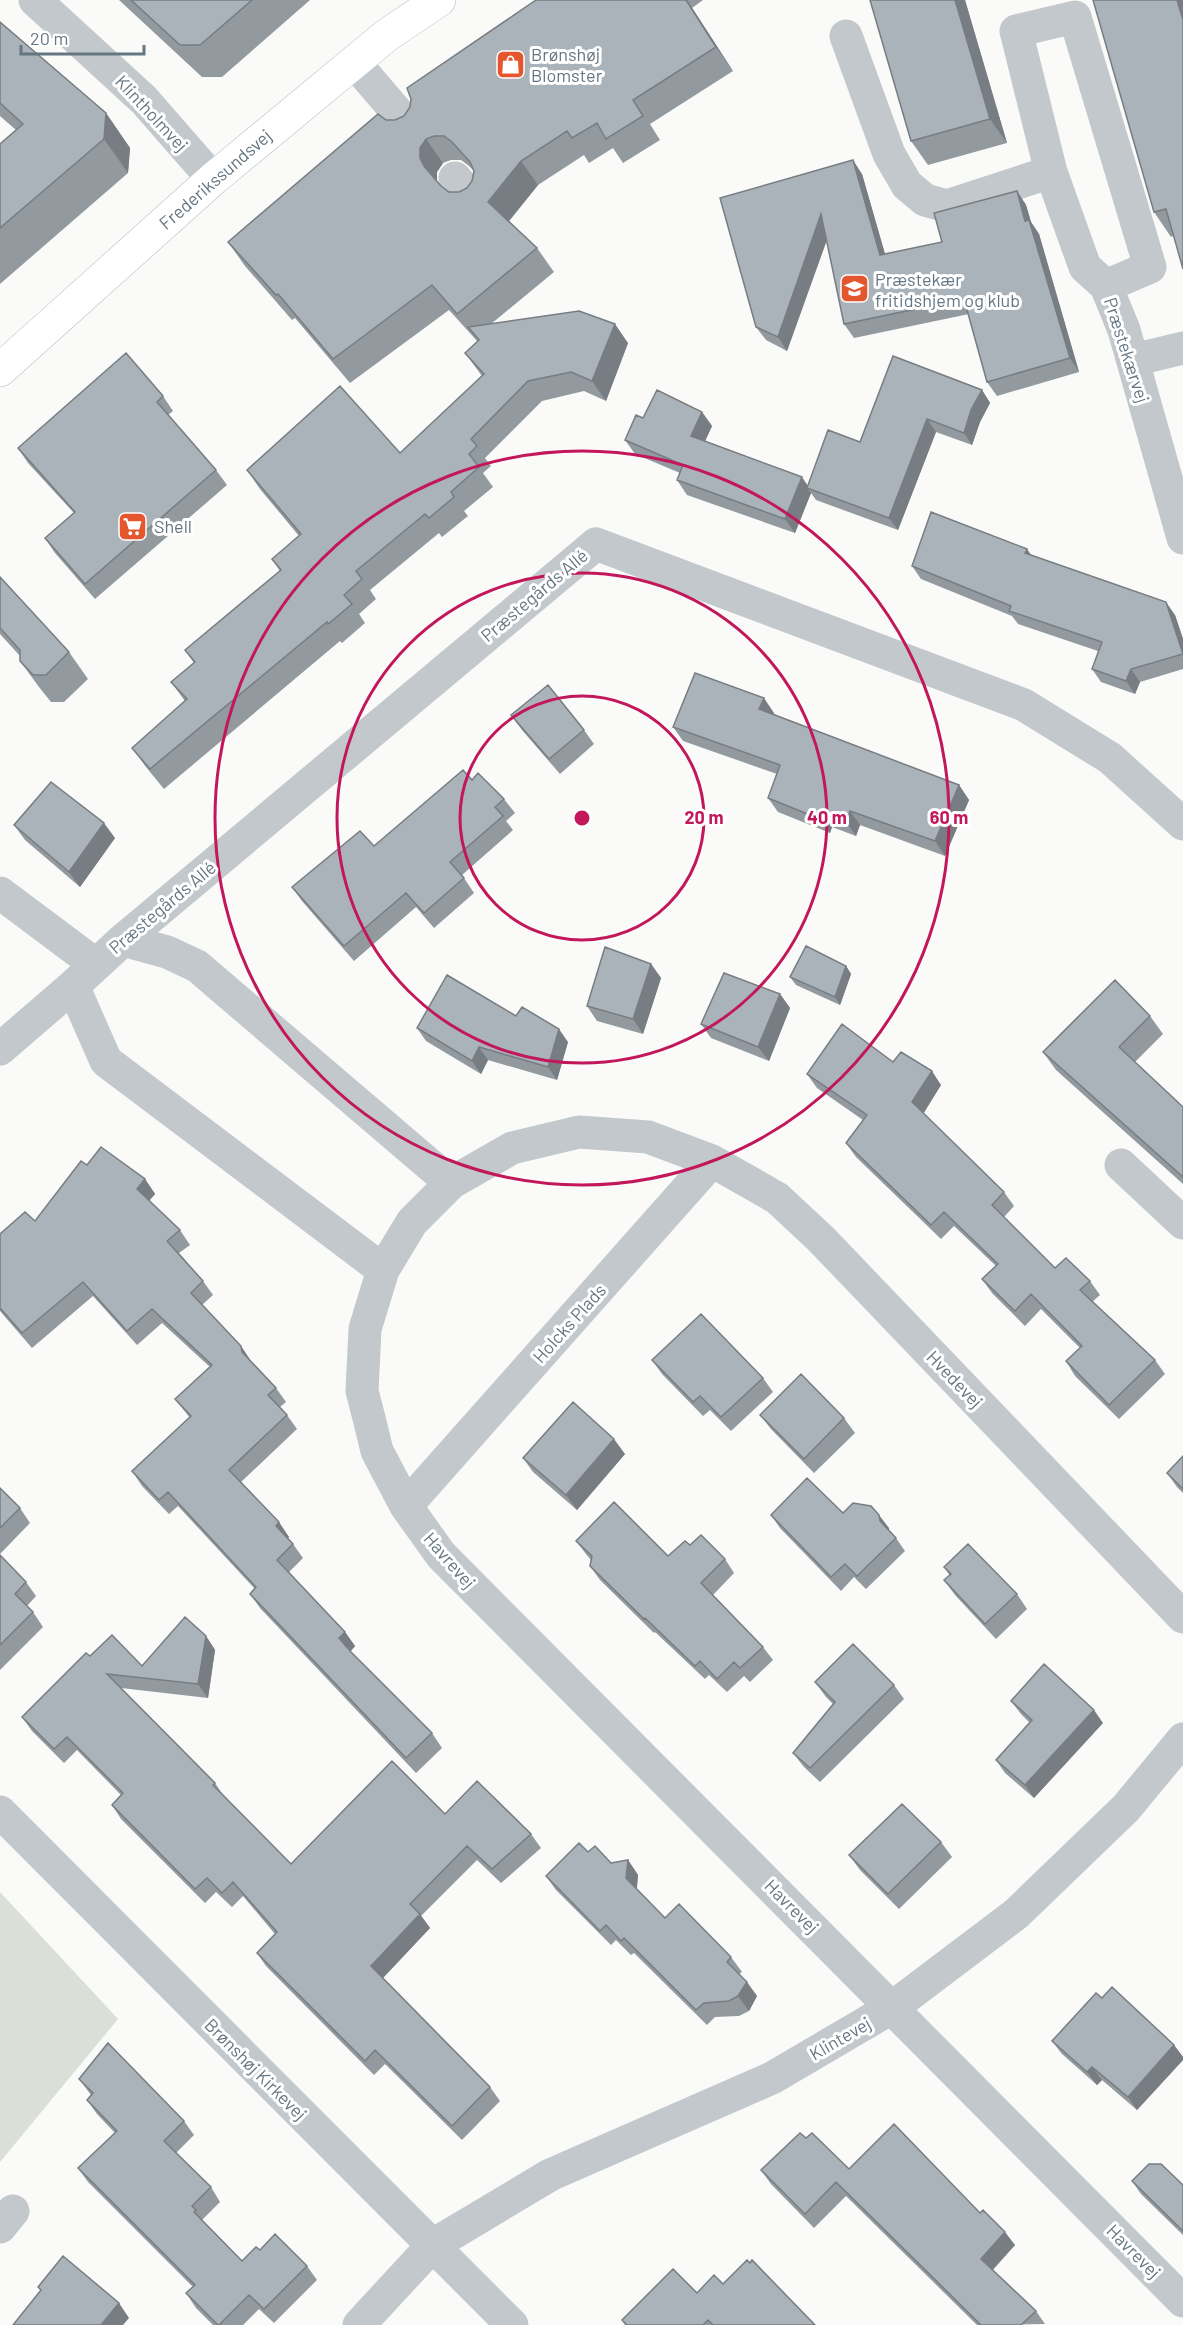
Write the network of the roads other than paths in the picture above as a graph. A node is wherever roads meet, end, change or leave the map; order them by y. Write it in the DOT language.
graph roads {
  1 [pos="36,0"];
  2 [pos="438,0"];
  3 [pos="846,36"];
  4 [pos="354,62"];
  5 [pos="409,126"];
  6 [pos="1052,172"];
  7 [pos="213,179"];
  8 [pos="1106,286"];
  9 [pos="1183,348"];
  10 [pos="1132,360"];
  11 [pos="0,370"];
  12 [pos="1183,538"];
  13 [pos="1183,824"];
  14 [pos="0,893"];
  15 [pos="123,940"];
  16 [pos="84,975"];
  17 [pos="0,1048"];
  18 [pos="712,1161"];
  19 [pos="1121,1165"];
  20 [pos="451,1182"];
  21 [pos="1183,1223"];
  22 [pos="383,1270"];
  23 [pos="406,1506"];
  24 [pos="1183,1617"];
  25 [pos="1183,1739"];
  26 [pos="0,1812"];
  27 [pos="893,2007"];
  28 [pos="433,2245"];
  29 [pos="1183,2301"];
  30 [pos="359,2325"];
  31 [pos="512,2325"];
  1 -- 7 [label="street, Klintholmvej"];
  2 -- 4 [label="main road, Frederikssundsvej"];
  3 -- 6 [label="street"];
  4 -- 5 [label="street"];
  4 -- 7 [label="main road, Frederikssundsvej"];
  6 -- 8 [label="street, Præstekærvej"];
  6 -- 8 [label="street, Præstekærvej"];
  7 -- 11 [label="main road, Frederikssundsvej"];
  8 -- 10 [label="street, Præstekærvej"];
  9 -- 10 [label="street"];
  10 -- 12 [label="street, Præstekærvej"];
  13 -- 15 [label="street, Præstegårds Allé"];
  14 -- 16 [label="street"];
  15 -- 16 [label="street, Præstegårds Allé"];
  15 -- 20 [label="street"];
  16 -- 17 [label="street, Præstegårds Allé"];
  16 -- 22 [label="street"];
  18 -- 20 [label="street"];
  18 -- 23 [label="street, Holcks Plads"];
  18 -- 24 [label="street, Hvedevej"];
  19 -- 21 [label="street"];
  20 -- 22 [label="street"];
  22 -- 23 [label="street"];
  23 -- 27 [label="street, Havrevej"];
  25 -- 27 [label="street, Klintevej"];
  26 -- 28 [label="street, Brønshøj Kirkevej"];
  27 -- 28 [label="street, Klintevej"];
  27 -- 29 [label="street, Havrevej"];
  28 -- 30 [label="street, Klintevej"];
  28 -- 31 [label="street, Brønshøj Kirkevej"];
}
